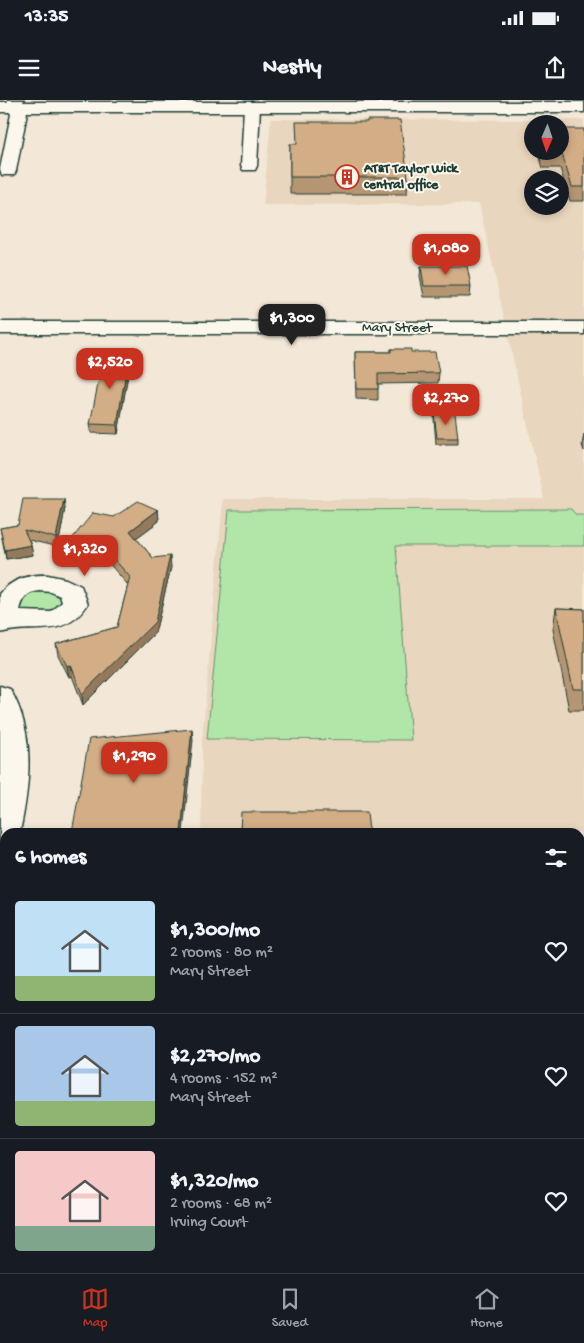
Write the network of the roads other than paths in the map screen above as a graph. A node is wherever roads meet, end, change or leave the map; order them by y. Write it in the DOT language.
graph roads {
  1 [pos="198,103"];
  2 [pos="382,103"];
  3 [pos="10,105"];
  4 [pos="252,107"];
  5 [pos="584,107"];
  6 [pos="249,166"];
  7 [pos="8,171"];
  8 [pos="0,328"];
  9 [pos="584,328"];
  10 [pos="0,696"];
  11 [pos="6,828"];
  1 -- 3 [label="street"];
  1 -- 4 [label="street"];
  2 -- 4 [label="street"];
  2 -- 5 [label="street"];
  3 -- 7 [label="street"];
  4 -- 6 [label="street"];
  8 -- 9 [label="street, Mary Street"];
  10 -- 11 [label="street"];
}
